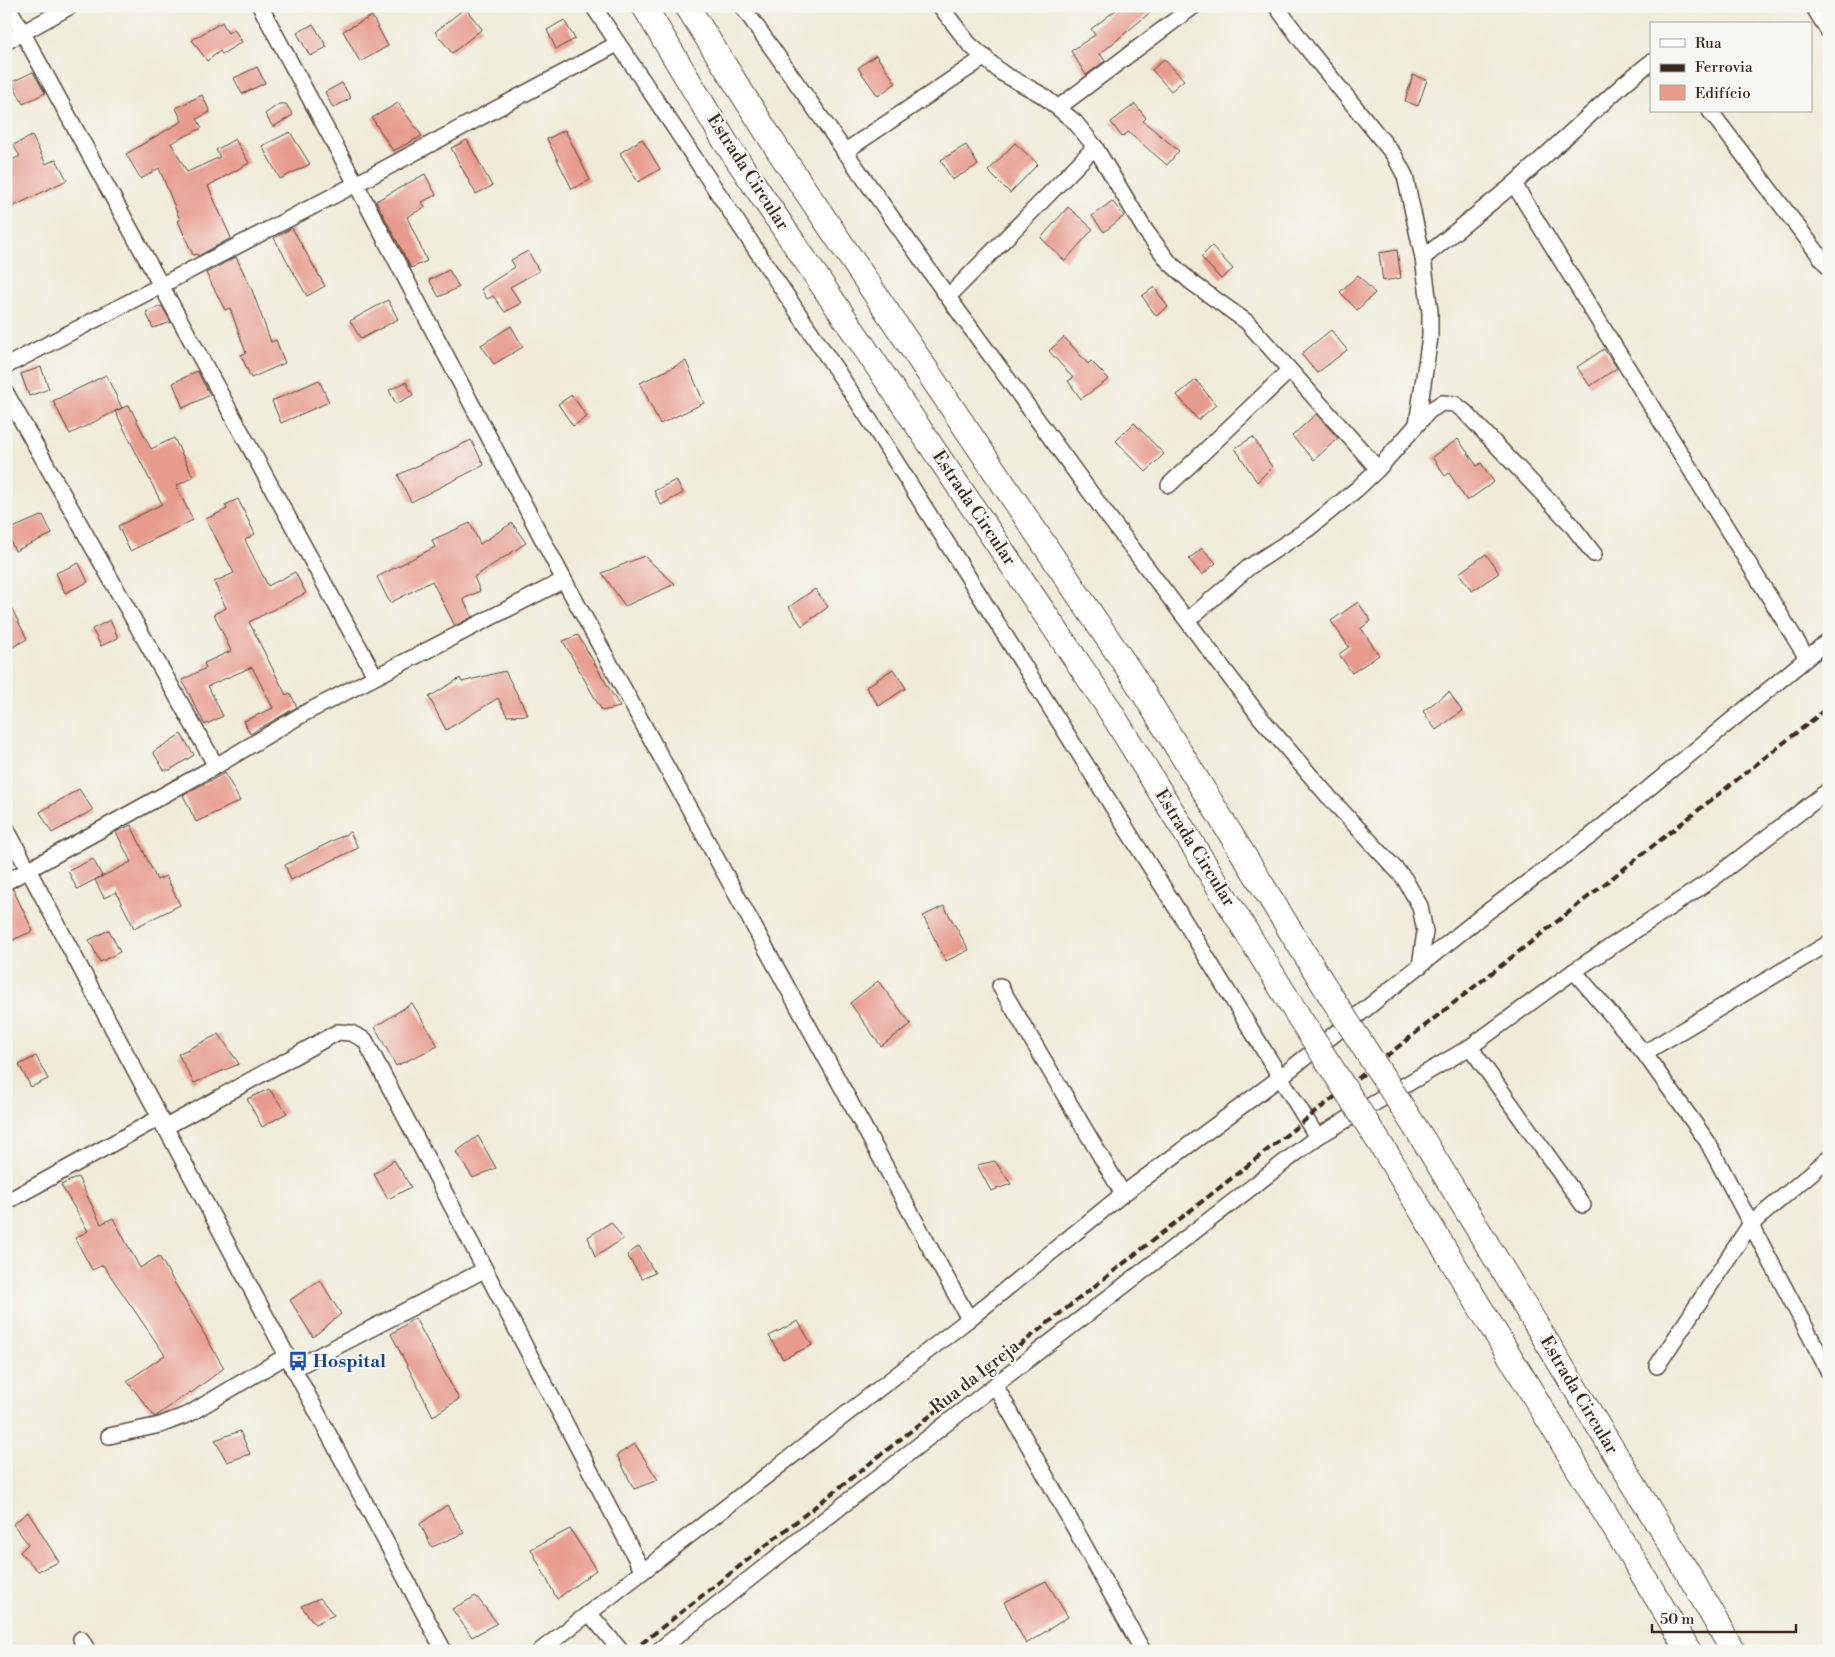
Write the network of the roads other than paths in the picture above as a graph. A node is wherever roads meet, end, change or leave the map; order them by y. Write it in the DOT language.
graph roads {
  1 [pos="8,6"];
  2 [pos="71,6"];
  3 [pos="260,6"];
  4 [pos="593,6"];
  5 [pos="644,6"];
  6 [pos="687,6"];
  7 [pos="940,6"];
  8 [pos="1194,6"];
  9 [pos="744,7"];
  10 [pos="1278,7"];
  11 [pos="22,33"];
  12 [pos="6,42"];
  13 [pos="617,44"];
  14 [pos="985,57"];
  15 [pos="1650,63"];
  16 [pos="1059,107"];
  17 [pos="1711,112"];
  18 [pos="1095,146"];
  19 [pos="844,152"];
  20 [pos="356,184"];
  21 [pos="1514,184"];
  22 [pos="1423,258"];
  23 [pos="1829,268"];
  24 [pos="161,284"];
  25 [pos="948,297"];
  26 [pos="6,366"];
  27 [pos="1289,371"];
  28 [pos="6,393"];
  29 [pos="1417,424"];
  30 [pos="1378,469"];
  31 [pos="1169,485"];
  32 [pos="1594,554"];
  33 [pos="564,580"];
  34 [pos="1188,620"];
  35 [pos="1829,640"];
  36 [pos="1807,658"];
  37 [pos="375,676"];
  38 [pos="216,766"];
  39 [pos="1829,790"];
  40 [pos="6,828"];
  41 [pos="29,870"];
  42 [pos="6,882"];
  43 [pos="1829,943"];
  44 [pos="1420,966"];
  45 [pos="1574,971"];
  46 [pos="1000,986"];
  47 [pos="1470,1046"];
  48 [pos="1644,1052"];
  49 [pos="1282,1076"];
  50 [pos="162,1123"];
  51 [pos="1317,1137"];
  52 [pos="1829,1158"];
  53 [pos="1123,1194"];
  54 [pos="6,1202"];
  55 [pos="1583,1205"];
  56 [pos="1750,1225"];
  57 [pos="484,1270"];
  58 [pos="969,1319"];
  59 [pos="290,1362"];
  60 [pos="1657,1366"];
  61 [pos="1829,1372"];
  62 [pos="994,1385"];
  63 [pos="109,1436"];
  64 [pos="642,1570"];
  65 [pos="589,1612"];
  66 [pos="444,1651"];
  67 [pos="540,1651"];
  68 [pos="621,1651"];
  69 [pos="658,1651"];
  70 [pos="1143,1651"];
  71 [pos="1689,1651"];
  72 [pos="1733,1651"];
  1 -- 11 [label="street"];
  2 -- 11 [label="street"];
  3 -- 20 [label="street"];
  4 -- 13 [label="street"];
  5 -- 71 [label="main road, Estrada Circular, bridge"];
  6 -- 72 [label="main road, Estrada Circular, bridge"];
  7 -- 14 [label="street"];
  8 -- 16 [label="street"];
  9 -- 19 [label="street"];
  10 -- 22 [label="street"];
  11 -- 12 [label="street"];
  11 -- 24 [label="street"];
  13 -- 20 [label="street"];
  13 -- 49 [label="street"];
  14 -- 16 [label="street"];
  14 -- 19 [label="street"];
  15 -- 21 [label="street"];
  16 -- 18 [label="street"];
  17 -- 23 [label="street"];
  18 -- 25 [label="street"];
  18 -- 27 [label="street"];
  19 -- 25 [label="street"];
  20 -- 24 [label="street"];
  20 -- 33 [label="street"];
  21 -- 22 [label="street"];
  21 -- 36 [label="street"];
  22 -- 29 [label="street"];
  24 -- 26 [label="street"];
  24 -- 37 [label="street"];
  25 -- 34 [label="street"];
  27 -- 30 [label="street"];
  27 -- 31 [label="street"];
  28 -- 38 [label="street"];
  29 -- 30 [label="street"];
  29 -- 32 [label="street"];
  30 -- 34 [label="street"];
  33 -- 37 [label="street"];
  33 -- 58 [label="street"];
  34 -- 44 [label="street"];
  35 -- 36 [label="street"];
  36 -- 44 [label="street"];
  37 -- 38 [label="street"];
  38 -- 41 [label="street"];
  39 -- 45 [label="street, Rua da Igreja"];
  40 -- 41 [label="street"];
  41 -- 42 [label="street"];
  41 -- 50 [label="street"];
  43 -- 48 [label="street"];
  44 -- 49 [label="street"];
  45 -- 47 [label="street, Rua da Igreja"];
  45 -- 48 [label="street"];
  46 -- 53 [label="street"];
  47 -- 51 [label="street, Rua da Igreja"];
  47 -- 55 [label="street"];
  48 -- 56 [label="street"];
  49 -- 51 [label="street"];
  49 -- 53 [label="street"];
  50 -- 54 [label="street"];
  50 -- 57 [label="street"];
  50 -- 59 [label="street"];
  51 -- 62 [label="street, Rua da Igreja"];
  52 -- 56 [label="street"];
  53 -- 58 [label="street"];
  56 -- 60 [label="street"];
  56 -- 61 [label="street"];
  57 -- 59 [label="street"];
  57 -- 64 [label="street"];
  58 -- 64 [label="street"];
  59 -- 63 [label="street"];
  59 -- 66 [label="street"];
  62 -- 69 [label="street, Rua da Igreja"];
  62 -- 70 [label="street"];
  64 -- 65 [label="street"];
  65 -- 67 [label="street"];
  65 -- 68 [label="street"];
}
